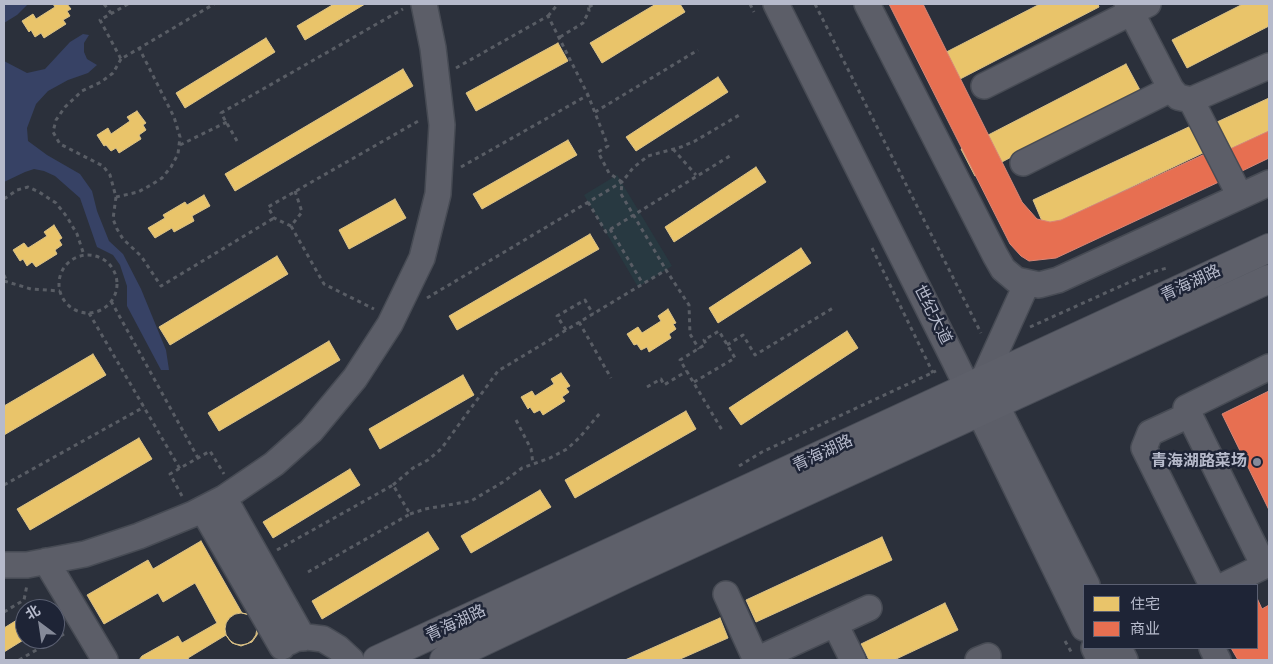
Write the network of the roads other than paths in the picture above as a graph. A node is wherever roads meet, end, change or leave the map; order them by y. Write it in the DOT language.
graph roads {
  1 [pos="424,4"];
  2 [pos="795,4"];
  3 [pos="868,4"];
  4 [pos="1136,7"];
  5 [pos="765,8"];
  6 [pos="1269,66"];
  7 [pos="984,86"];
  8 [pos="1181,95"];
  9 [pos="1023,163"];
  10 [pos="1269,183"];
  11 [pos="1240,196"];
  12 [pos="1269,248"];
  13 [pos="1269,279"];
  14 [pos="1027,283"];
  15 [pos="1269,367"];
  16 [pos="972,381"];
  17 [pos="988,409"];
  18 [pos="1189,415"];
  19 [pos="213,503"];
  20 [pos="26,564"];
  21 [pos="1086,584"];
  22 [pos="1212,584"];
  23 [pos="1227,584"];
  24 [pos="726,594"];
  25 [pos="869,608"];
  26 [pos="835,624"];
  27 [pos="1073,631"];
  28 [pos="286,648"];
  29 [pos="386,658"];
  30 [pos="105,660"];
  31 [pos="351,660"];
  32 [pos="444,660"];
  33 [pos="756,660"];
  34 [pos="853,660"];
  1 -- 19 [label="street"];
  2 -- 16 [label="street, 世纪大道"];
  3 -- 14 [label="street"];
  4 -- 7 [label="street"];
  4 -- 8 [label="street"];
  5 -- 16 [label="street, 世纪大道"];
  6 -- 8 [label="street"];
  8 -- 9 [label="street"];
  8 -- 11 [label="street"];
  10 -- 11 [label="street"];
  11 -- 14 [label="street"];
  12 -- 16 [label="main road, 青海湖路"];
  13 -- 17 [label="main road, 青海湖路"];
  14 -- 16 [label="street"];
  15 -- 18 [label="street"];
  16 -- 17 [label="street, 世纪大道"];
  16 -- 29 [label="main road, 青海湖路"];
  17 -- 21 [label="street, 世纪大道"];
  17 -- 27 [label="street, 世纪大道"];
  17 -- 32 [label="main road, 青海湖路"];
  18 -- 22 [label="street"];
  18 -- 23 [label="street"];
  19 -- 20 [label="street"];
  19 -- 28 [label="street"];
  19 -- 28 [label="street"];
  20 -- 30 [label="street"];
  24 -- 33 [label="street"];
  25 -- 26 [label="street"];
  26 -- 33 [label="street"];
  26 -- 34 [label="street"];
  28 -- 31 [label="street"];
}
